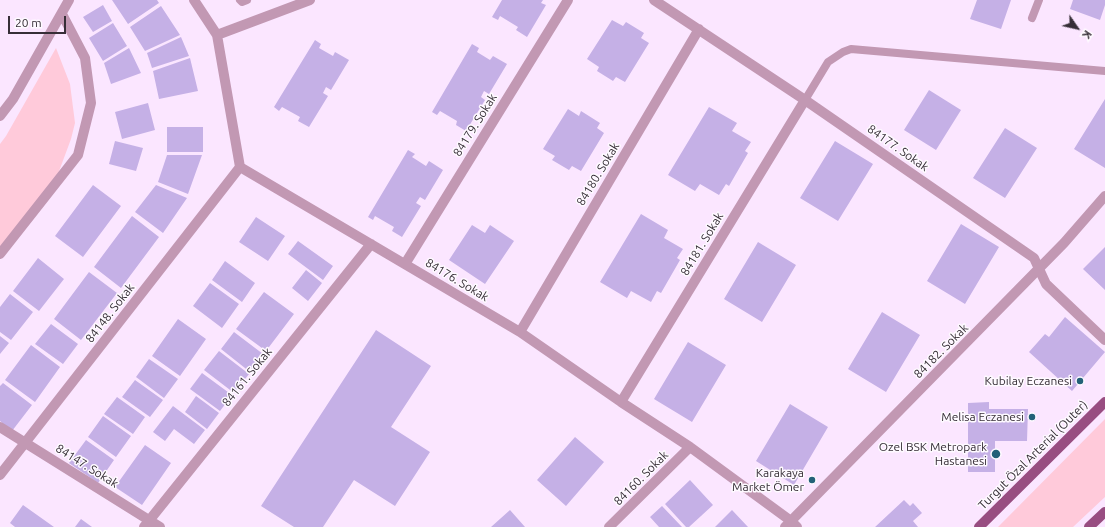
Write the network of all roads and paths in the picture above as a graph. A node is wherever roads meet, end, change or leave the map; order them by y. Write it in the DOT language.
graph roads {
  1 [pos="69,0"];
  2 [pos="194,0"];
  3 [pos="240,0"];
  4 [pos="247,0"];
  5 [pos="310,0"];
  6 [pos="568,0"];
  7 [pos="654,0"];
  8 [pos="1038,0"];
  9 [pos="62,14"];
  10 [pos="1032,18"];
  11 [pos="699,29"];
  12 [pos="217,35"];
  13 [pos="1105,71"];
  14 [pos="806,100"];
  15 [pos="0,116"];
  16 [pos="240,167"];
  17 [pos="1105,196"];
  18 [pos="370,244"];
  19 [pos="0,254"];
  20 [pos="405,264"];
  21 [pos="1040,268"];
  22 [pos="520,332"];
  23 [pos="1105,340"];
  24 [pos="621,402"];
  25 [pos="1105,402"];
  26 [pos="0,426"];
  27 [pos="26,443"];
  28 [pos="690,447"];
  29 [pos="0,475"];
  30 [pos="1105,512"];
  31 [pos="147,524"];
  32 [pos="791,525"];
  33 [pos="160,527"];
  34 [pos="609,527"];
  35 [pos="979,527"];
  36 [pos="1089,527"];
  1 -- 9 [label="street"];
  2 -- 12 [label="street"];
  3 -- 4 [label="lane"];
  5 -- 12 [label="street"];
  6 -- 20 [label="street, 84179. Sokak"];
  7 -- 11 [label="street, 84177. Sokak"];
  8 -- 10 [label="lane"];
  9 -- 15 [label="street"];
  9 -- 19 [label="street"];
  11 -- 14 [label="street, 84177. Sokak"];
  11 -- 22 [label="street, 84180. Sokak"];
  12 -- 16 [label="street"];
  13 -- 14 [label="lane"];
  14 -- 21 [label="street, 84177. Sokak"];
  14 -- 24 [label="street, 84181. Sokak"];
  16 -- 18 [label="street, 84176. Sokak"];
  16 -- 27 [label="street, 84148. Sokak"];
  17 -- 21 [label="street, 84182. Sokak"];
  18 -- 20 [label="street, 84176. Sokak"];
  18 -- 31 [label="street, 84161. Sokak"];
  20 -- 22 [label="street, 84176. Sokak"];
  21 -- 23 [label="street, 84177. Sokak"];
  21 -- 32 [label="street, 84182. Sokak"];
  22 -- 24 [label="street, 84176. Sokak"];
  24 -- 28 [label="street, 84176. Sokak"];
  25 -- 35 [label="main road, Turgut Özal Arterial (Outer)"];
  26 -- 27 [label="street, 84147. Sokak"];
  27 -- 29 [label="street, 84148. Sokak"];
  27 -- 31 [label="street, 84147. Sokak"];
  28 -- 32 [label="street, 84176. Sokak"];
  28 -- 34 [label="street, 84160. Sokak"];
  30 -- 36 [label="main road"];
  31 -- 33 [label="street, 84147. Sokak"];
}
